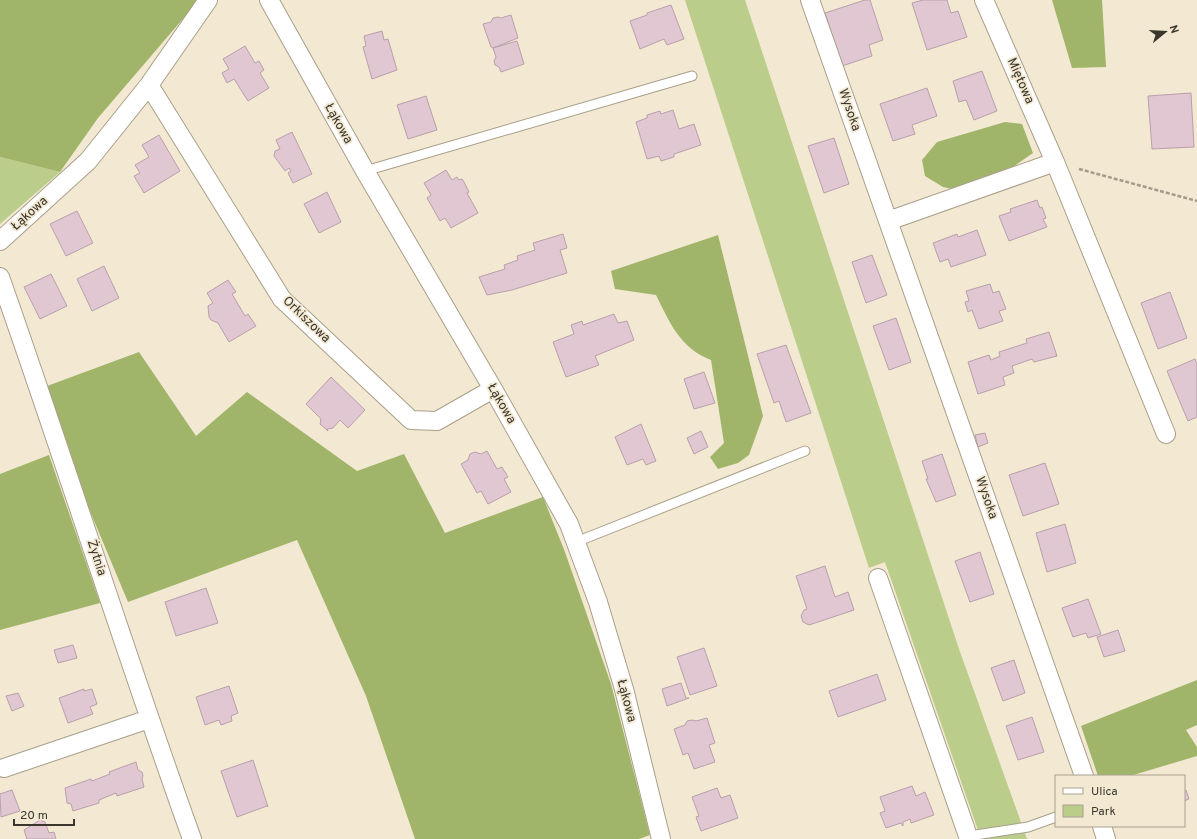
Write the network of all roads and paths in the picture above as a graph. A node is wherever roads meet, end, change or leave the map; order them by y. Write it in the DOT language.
graph roads {
  1 [pos="208,0"];
  2 [pos="269,0"];
  3 [pos="810,0"];
  4 [pos="984,0"];
  5 [pos="692,76"];
  6 [pos="149,85"];
  7 [pos="1055,162"];
  8 [pos="365,171"];
  9 [pos="1197,201"];
  10 [pos="888,221"];
  11 [pos="0,241"];
  12 [pos="0,277"];
  13 [pos="493,389"];
  14 [pos="1166,434"];
  15 [pos="804,451"];
  16 [pos="576,542"];
  17 [pos="878,578"];
  18 [pos="149,719"];
  19 [pos="4,768"];
  20 [pos="1084,775"];
  21 [pos="1055,817"];
  22 [pos="1102,827"];
  23 [pos="966,838"];
  24 [pos="192,839"];
  25 [pos="661,839"];
  26 [pos="1106,839"];
  1 -- 6 [label="street, Łąkowa"];
  2 -- 8 [label="street, Łąkowa"];
  3 -- 10 [label="street, Wysoka"];
  4 -- 7 [label="street, Miętowa"];
  5 -- 8 [label="lane"];
  6 -- 11 [label="street, Łąkowa"];
  6 -- 13 [label="street, Orkiszowa"];
  7 -- 9 [label="path"];
  7 -- 10 [label="street"];
  7 -- 14 [label="street, Miętowa"];
  8 -- 13 [label="street, Łąkowa"];
  10 -- 20 [label="street, Wysoka"];
  12 -- 18 [label="street, Żytnia"];
  13 -- 16 [label="street, Łąkowa"];
  15 -- 16 [label="lane"];
  16 -- 25 [label="street, Łąkowa"];
  17 -- 23 [label="street"];
  18 -- 19 [label="street"];
  18 -- 24 [label="street, Żytnia"];
  21 -- 23 [label="lane"];
  22 -- 26 [label="street"];
}
